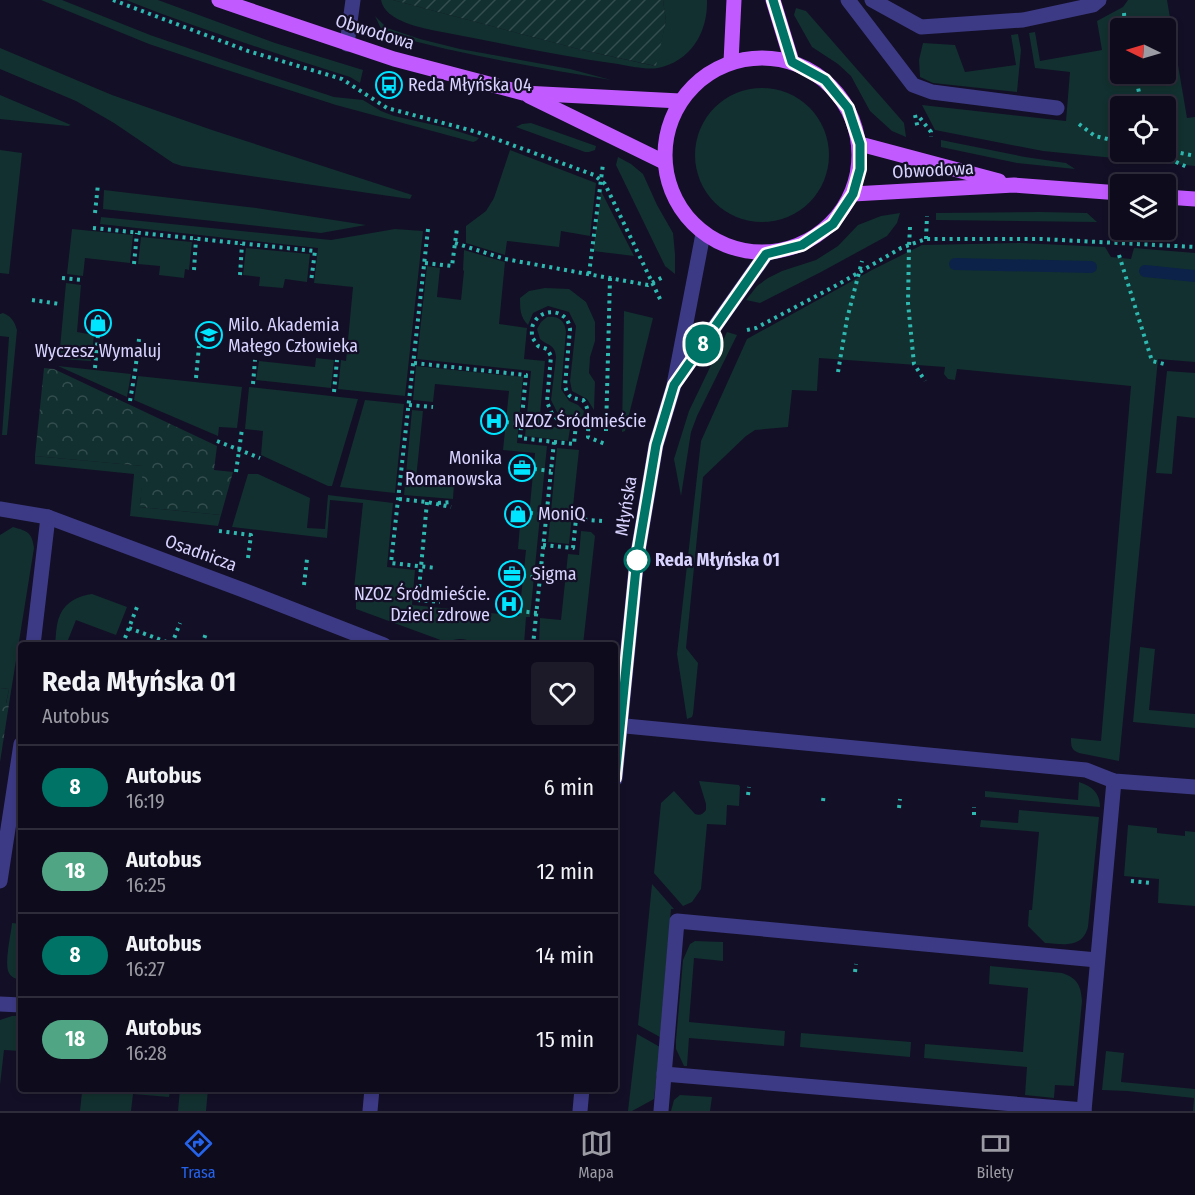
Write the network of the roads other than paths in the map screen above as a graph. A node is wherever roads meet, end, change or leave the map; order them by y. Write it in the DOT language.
graph roads {
  1 [pos="219,0"];
  2 [pos="353,0"];
  3 [pos="734,0"];
  4 [pos="772,0"];
  5 [pos="848,0"];
  6 [pos="872,0"];
  7 [pos="1099,0"];
  8 [pos="347,44"];
  9 [pos="731,62"];
  10 [pos="792,62"];
  11 [pos="523,93"];
  12 [pos="680,101"];
  13 [pos="1057,108"];
  14 [pos="860,144"];
  15 [pos="664,162"];
  16 [pos="1014,185"];
  17 [pos="1110,192"];
  18 [pos="853,194"];
  19 [pos="1176,198"];
  20 [pos="1195,199"];
  21 [pos="703,234"];
  22 [pos="766,254"];
  23 [pos="674,385"];
  24 [pos="0,509"];
  25 [pos="48,517"];
  26 [pos="33,642"];
  27 [pos="376,642"];
  28 [pos="618,725"];
  29 [pos="18,776"];
  30 [pos="1114,781"];
  31 [pos="1195,787"];
  32 [pos="0,881"];
  33 [pos="1097,960"];
  34 [pos="0,1004"];
  35 [pos="18,1005"];
  36 [pos="664,1074"];
  37 [pos="372,1092"];
  38 [pos="582,1092"];
  39 [pos="370,1111"];
  40 [pos="580,1111"];
  41 [pos="661,1111"];
  42 [pos="1084,1111"];
  1 -- 8 [label="main road, Obwodowa"];
  2 -- 8 [label="street"];
  3 -- 9 [label="main road"];
  4 -- 10 [label="main road"];
  5 -- 13 [label="street"];
  6 -- 7 [label="street"];
  8 -- 11 [label="main road, Obwodowa"];
  9 -- 10 [label="main road"];
  9 -- 12 [label="main road"];
  10 -- 14 [label="main road"];
  11 -- 12 [label="main road, Obwodowa"];
  11 -- 15 [label="main road, Obwodowa"];
  12 -- 15 [label="main road"];
  14 -- 16 [label="main road, Obwodowa"];
  14 -- 18 [label="main road"];
  15 -- 21 [label="main road"];
  16 -- 17 [label="main road, Obwodowa"];
  16 -- 18 [label="main road, Obwodowa"];
  18 -- 22 [label="main road"];
  19 -- 20 [label="main road"];
  21 -- 22 [label="main road"];
  21 -- 23 [label="street, Młyńska"];
  22 -- 23 [label="street, Młyńska"];
  23 -- 28 [label="street, Młyńska"];
  24 -- 25 [label="street, Osadnicza"];
  25 -- 26 [label="street"];
  25 -- 27 [label="street, Osadnicza"];
  28 -- 30 [label="street"];
  29 -- 32 [label="street"];
  30 -- 31 [label="street"];
  30 -- 33 [label="street"];
  33 -- 36 [label="street"];
  33 -- 42 [label="street"];
  34 -- 35 [label="street"];
  36 -- 41 [label="street"];
  36 -- 42 [label="street"];
  37 -- 39 [label="street"];
  38 -- 40 [label="street"];
}
